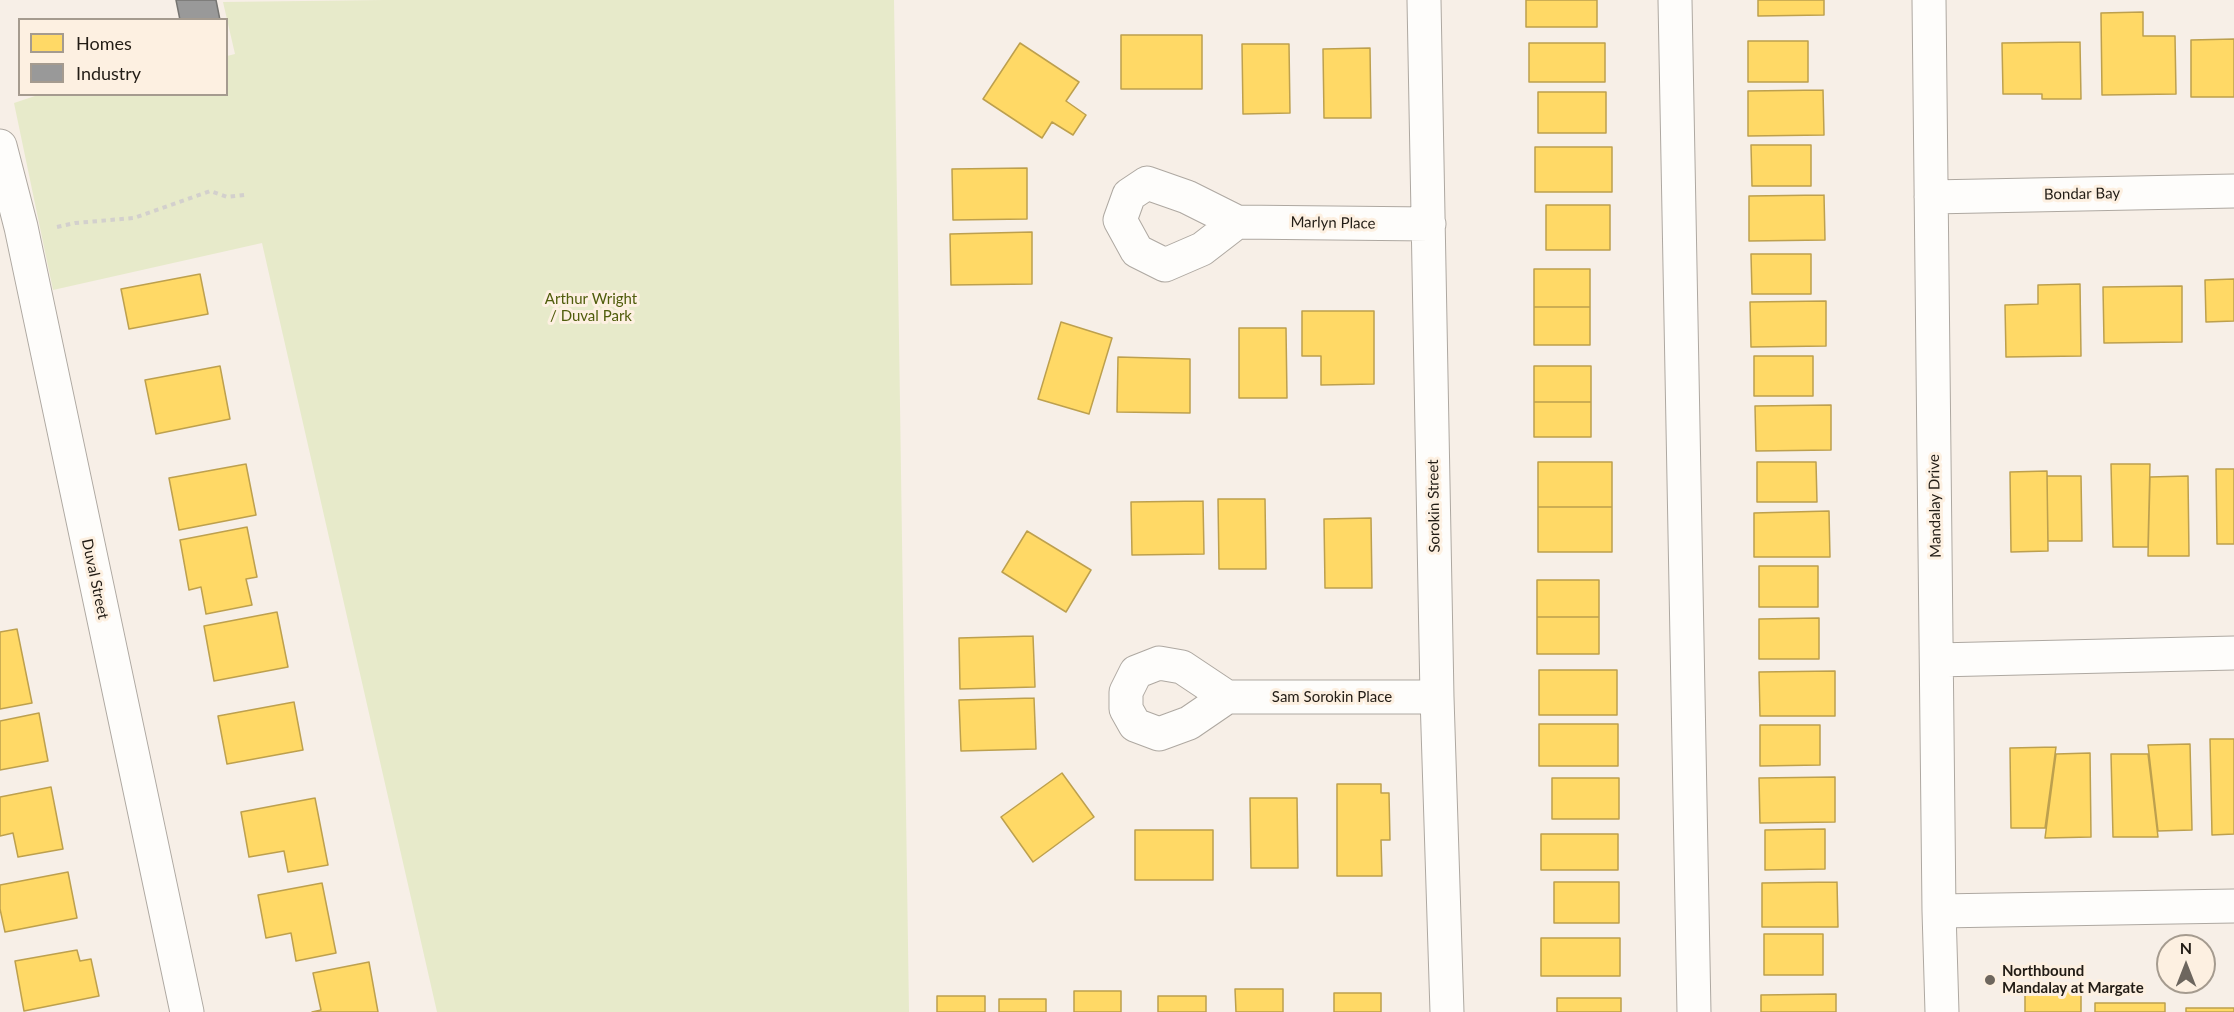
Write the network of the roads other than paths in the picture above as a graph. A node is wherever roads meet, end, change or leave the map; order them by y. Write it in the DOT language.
graph roads {
  1 [pos="1424,0"];
  2 [pos="1675,0"];
  3 [pos="1929,0"];
  4 [pos="0,146"];
  5 [pos="2234,192"];
  6 [pos="1931,197"];
  7 [pos="1237,222"];
  8 [pos="1429,224"];
  9 [pos="2234,653"];
  10 [pos="1937,660"];
  11 [pos="1227,697"];
  12 [pos="1437,697"];
  13 [pos="2234,906"];
  14 [pos="1939,911"];
  15 [pos="187,1012"];
  16 [pos="1447,1012"];
  17 [pos="1694,1012"];
  18 [pos="1942,1012"];
  1 -- 8 [label="street, Sorokin Street"];
  2 -- 17 [label="street"];
  3 -- 6 [label="street, Mandalay Drive"];
  4 -- 15 [label="street, Duval Street"];
  5 -- 6 [label="street, Bondar Bay"];
  6 -- 10 [label="street, Mandalay Drive"];
  7 -- 8 [label="street, Marlyn Place"];
  8 -- 12 [label="street, Sorokin Street"];
  9 -- 10 [label="street"];
  10 -- 14 [label="street, Mandalay Drive"];
  11 -- 12 [label="street, Sam Sorokin Place"];
  12 -- 16 [label="street, Sorokin Street"];
  13 -- 14 [label="street"];
  14 -- 18 [label="street, Mandalay Drive"];
}
